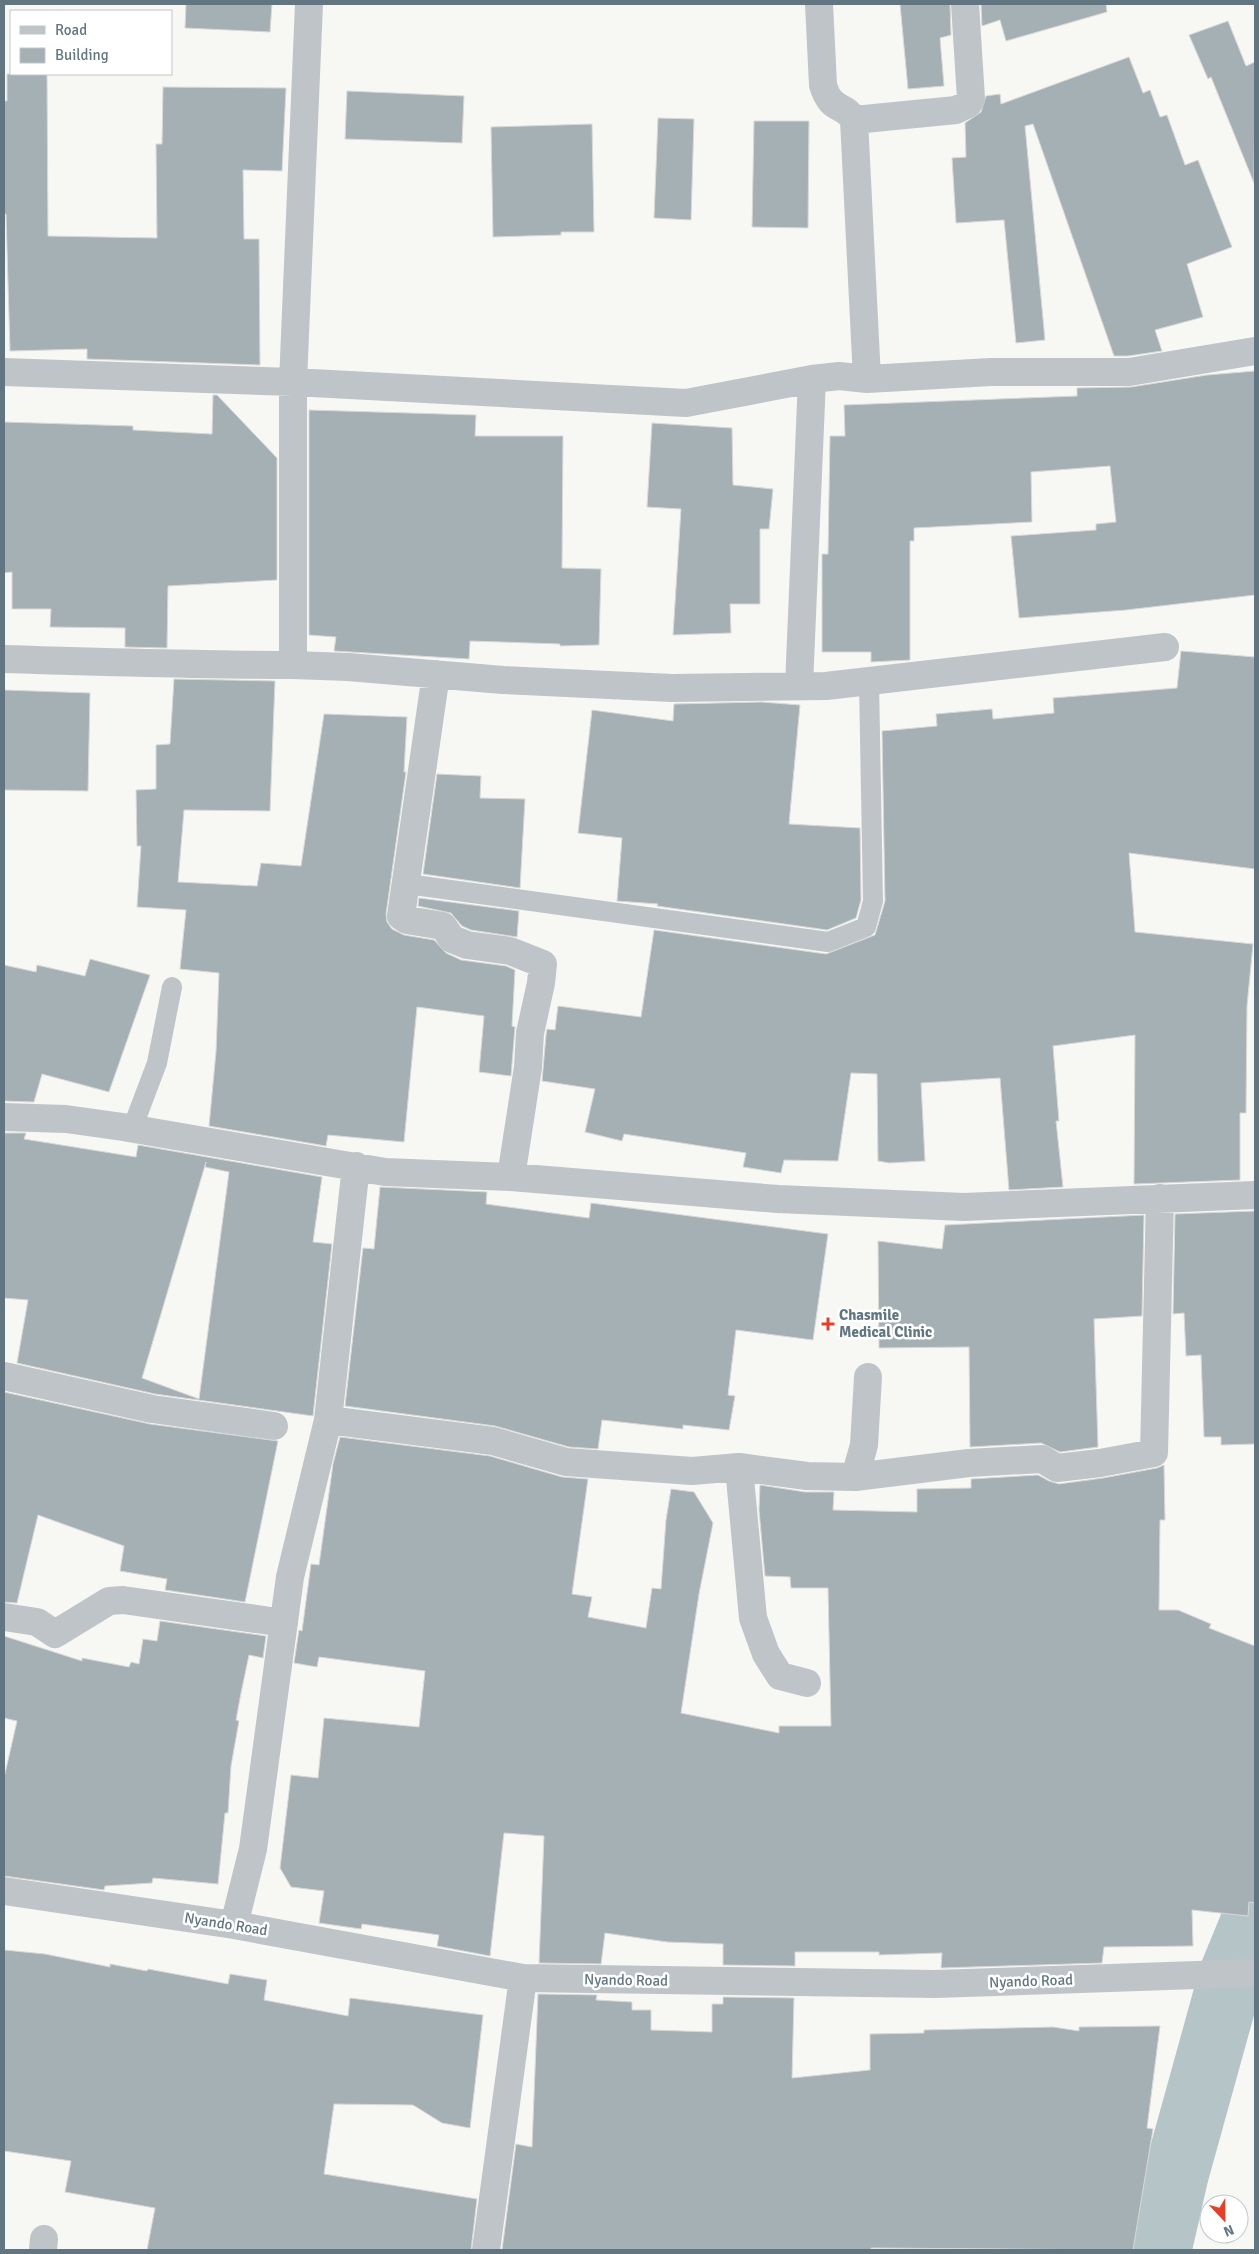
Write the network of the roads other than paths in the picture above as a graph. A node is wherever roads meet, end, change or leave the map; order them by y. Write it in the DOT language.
graph roads {
  1 [pos="309,4"];
  2 [pos="819,4"];
  3 [pos="965,4"];
  4 [pos="854,120"];
  5 [pos="1255,352"];
  6 [pos="4,372"];
  7 [pos="812,378"];
  8 [pos="867,379"];
  9 [pos="293,382"];
  10 [pos="1165,647"];
  11 [pos="4,659"];
  12 [pos="293,665"];
  13 [pos="436,674"];
  14 [pos="869,681"];
  15 [pos="798,686"];
  16 [pos="407,884"];
  17 [pos="172,987"];
  18 [pos="4,1117"];
  19 [pos="132,1129"];
  20 [pos="356,1166"];
  21 [pos="511,1177"];
  22 [pos="1255,1195"];
  23 [pos="1160,1198"];
  24 [pos="4,1376"];
  25 [pos="868,1377"];
  26 [pos="328,1420"];
  27 [pos="274,1426"];
  28 [pos="739,1467"];
  29 [pos="855,1477"];
  30 [pos="4,1617"];
  31 [pos="284,1623"];
  32 [pos="807,1683"];
  33 [pos="4,1892"];
  34 [pos="234,1925"];
  35 [pos="1255,1973"];
  36 [pos="523,1978"];
  37 [pos="486,2250"];
  1 -- 9 [label="street"];
  2 -- 4 [label="street"];
  3 -- 4 [label="street"];
  4 -- 8 [label="street"];
  5 -- 8 [label="street"];
  6 -- 9 [label="street"];
  7 -- 8 [label="street"];
  7 -- 9 [label="street"];
  7 -- 15 [label="street"];
  9 -- 12 [label="street"];
  10 -- 14 [label="street"];
  11 -- 12 [label="street"];
  12 -- 13 [label="street"];
  13 -- 15 [label="street"];
  13 -- 16 [label="street"];
  14 -- 15 [label="street"];
  14 -- 16 [label="lane"];
  16 -- 21 [label="street"];
  17 -- 19 [label="lane"];
  18 -- 19 [label="street"];
  19 -- 20 [label="street"];
  20 -- 21 [label="street"];
  20 -- 26 [label="street"];
  21 -- 23 [label="street"];
  22 -- 23 [label="street"];
  23 -- 29 [label="street"];
  24 -- 27 [label="street"];
  25 -- 29 [label="street"];
  26 -- 28 [label="street"];
  26 -- 31 [label="street"];
  28 -- 29 [label="street"];
  28 -- 32 [label="street"];
  30 -- 31 [label="street"];
  31 -- 34 [label="street"];
  33 -- 34 [label="street, Nyando Road"];
  34 -- 36 [label="street, Nyando Road"];
  35 -- 36 [label="street, Nyando Road"];
  36 -- 37 [label="street"];
}
